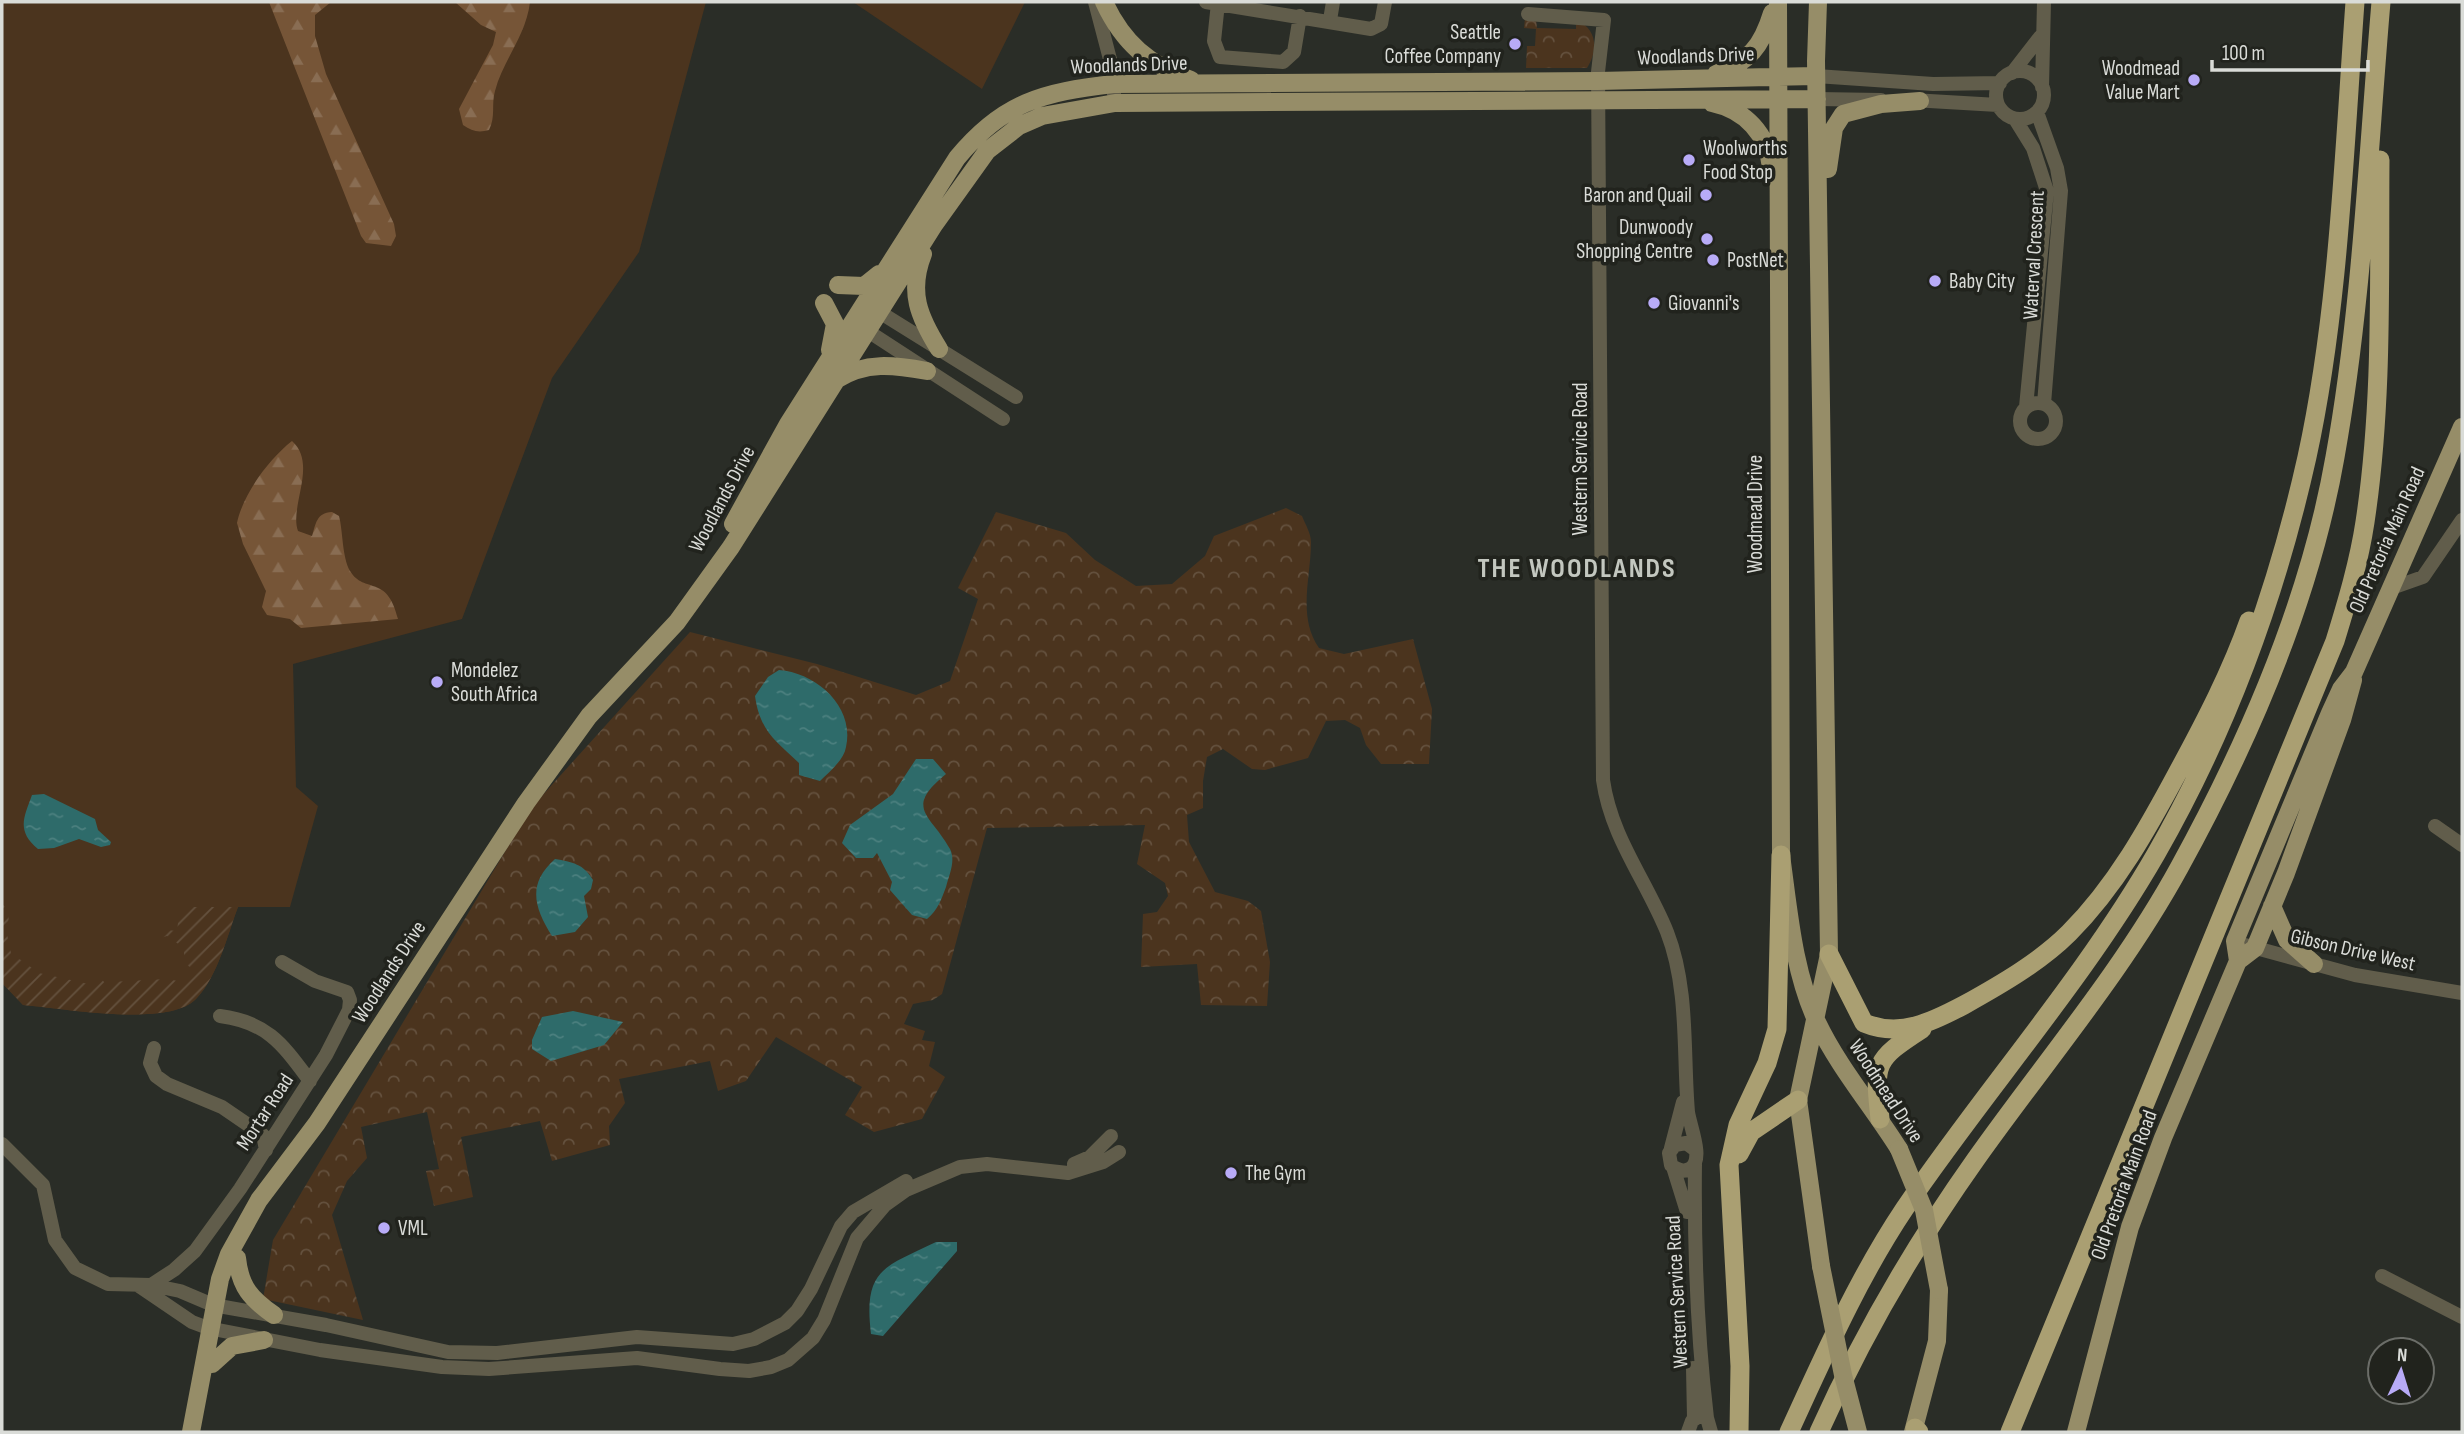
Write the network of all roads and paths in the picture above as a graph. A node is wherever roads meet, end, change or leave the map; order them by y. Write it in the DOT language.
graph roads {
  1 [pos="1096,2"];
  2 [pos="1104,2"];
  3 [pos="1212,2"];
  4 [pos="1333,2"];
  5 [pos="1385,2"];
  6 [pos="1776,2"];
  7 [pos="1818,2"];
  8 [pos="2044,2"];
  9 [pos="2355,2"];
  10 [pos="1235,4"];
  11 [pos="1285,8"];
  12 [pos="2381,9"];
  13 [pos="1528,14"];
  14 [pos="1300,16"];
  15 [pos="1330,20"];
  16 [pos="2041,35"];
  17 [pos="1778,76"];
  18 [pos="1816,76"];
  19 [pos="1699,78"];
  20 [pos="2006,78"];
  21 [pos="1598,81"];
  22 [pos="1113,84"];
  23 [pos="1206,85"];
  24 [pos="2042,87"];
  25 [pos="1599,99"];
  26 [pos="1693,99"];
  27 [pos="1779,99"];
  28 [pos="1817,99"];
  29 [pos="1920,101"];
  30 [pos="1115,103"];
  31 [pos="1998,105"];
  32 [pos="2037,112"];
  33 [pos="2015,119"];
  34 [pos="934,225"];
  35 [pos="1820,228"];
  36 [pos="1777,244"];
  37 [pos="888,266"];
  38 [pos="838,285"];
  39 [pos="824,303"];
  40 [pos="872,308"];
  41 [pos="861,326"];
  42 [pos="939,349"];
  43 [pos="927,371"];
  44 [pos="829,375"];
  45 [pos="1016,397"];
  46 [pos="2044,404"];
  47 [pos="2026,407"];
  48 [pos="1003,419"];
  49 [pos="2462,428"];
  50 [pos="2308,455"];
  51 [pos="2462,520"];
  52 [pos="2389,589"];
  53 [pos="2354,672"];
  54 [pos="2435,826"];
  55 [pos="2462,845"];
  56 [pos="1781,855"];
  57 [pos="2272,906"];
  58 [pos="2235,941"];
  59 [pos="2255,948"];
  60 [pos="1829,954"];
  61 [pos="2238,961"];
  62 [pos="282,962"];
  63 [pos="2314,964"];
  64 [pos="2462,993"];
  65 [pos="220,1017"];
  66 [pos="1817,1021"];
  67 [pos="1934,1021"];
  68 [pos="154,1048"];
  69 [pos="310,1081"];
  70 [pos="1686,1085"];
  71 [pos="1798,1100"];
  72 [pos="1880,1119"];
  73 [pos="317,1123"];
  74 [pos="1111,1136"];
  75 [pos="2,1144"];
  76 [pos="1671,1148"];
  77 [pos="266,1150"];
  78 [pos="1119,1152"];
  79 [pos="1695,1156"];
  80 [pos="1673,1167"];
  81 [pos="1731,1204"];
  82 [pos="237,1258"];
  83 [pos="2382,1276"];
  84 [pos="145,1285"];
  85 [pos="218,1306"];
  86 [pos="274,1315"];
  87 [pos="2462,1317"];
  88 [pos="213,1330"];
  89 [pos="264,1340"];
  90 [pos="212,1364"];
  91 [pos="1704,1423"];
  92 [pos="1916,1431"];
  93 [pos="191,1432"];
  94 [pos="201,1432"];
  95 [pos="1688,1432"];
  96 [pos="1739,1432"];
  97 [pos="1789,1432"];
  98 [pos="1819,1432"];
  99 [pos="1858,1432"];
  100 [pos="2010,1432"];
  101 [pos="2076,1432"];
  1 -- 22 [label="street"];
  2 -- 23 [label="main road"];
  3 -- 10 [label="street"];
  3 -- 14 [label="street"];
  4 -- 15 [label="street"];
  5 -- 15 [label="street"];
  6 -- 17 [label="main road, Woodmead Drive"];
  6 -- 19 [label="main road"];
  7 -- 18 [label="main road"];
  8 -- 16 [label="street"];
  9 -- 50 [label="highway"];
  10 -- 11 [label="street"];
  11 -- 14 [label="street"];
  12 -- 98 [label="highway"];
  12 -- 100 [label="highway"];
  13 -- 21 [label="street, Western Service Road"];
  14 -- 15 [label="street"];
  16 -- 20 [label="street"];
  16 -- 24 [label="street"];
  17 -- 18 [label="main road, Woodlands Drive"];
  17 -- 19 [label="main road, Woodlands Drive"];
  17 -- 27 [label="main road, Woodmead Drive"];
  18 -- 20 [label="street"];
  18 -- 28 [label="main road"];
  19 -- 21 [label="main road, Woodlands Drive"];
  20 -- 24 [label="street"];
  20 -- 31 [label="street"];
  21 -- 23 [label="main road, Woodlands Drive"];
  21 -- 25 [label="street, Western Service Road"];
  22 -- 23 [label="main road, Woodlands Drive"];
  22 -- 30 [label="street"];
  22 -- 37 [label="main road, Woodlands Drive"];
  24 -- 32 [label="street"];
  25 -- 26 [label="main road, Woodlands Drive"];
  25 -- 30 [label="main road, Woodlands Drive"];
  25 -- 70 [label="street, Western Service Road"];
  26 -- 27 [label="main road, Woodlands Drive"];
  26 -- 36 [label="main road"];
  27 -- 28 [label="main road, Woodlands Drive"];
  27 -- 36 [label="main road, Woodmead Drive"];
  28 -- 29 [label="street"];
  28 -- 35 [label="main road"];
  29 -- 31 [label="street"];
  29 -- 35 [label="main road"];
  30 -- 34 [label="main road, Woodlands Drive"];
  31 -- 33 [label="street"];
  32 -- 33 [label="street"];
  32 -- 46 [label="street, Waterval Crescent"];
  33 -- 47 [label="street, Waterval Crescent"];
  34 -- 40 [label="main road, Woodlands Drive"];
  34 -- 42 [label="main road"];
  35 -- 60 [label="main road"];
  36 -- 56 [label="main road, Woodmead Drive"];
  37 -- 38 [label="main road"];
  37 -- 40 [label="main road, Woodlands Drive"];
  39 -- 44 [label="main road"];
  40 -- 41 [label="main road, Woodlands Drive"];
  40 -- 42 [label="street"];
  41 -- 43 [label="street"];
  41 -- 44 [label="main road, Woodlands Drive"];
  42 -- 45 [label="street"];
  43 -- 44 [label="main road"];
  43 -- 48 [label="street"];
  44 -- 73 [label="main road, Woodlands Drive"];
  46 -- 47 [label="street"];
  46 -- 47 [label="street"];
  49 -- 52 [label="main road, Old Pretoria Main Road"];
  50 -- 67 [label="highway"];
  50 -- 97 [label="highway"];
  51 -- 52 [label="street"];
  52 -- 53 [label="main road, Old Pretoria Main Road"];
  53 -- 57 [label="main road, Old Pretoria Main Road"];
  53 -- 58 [label="main road, Old Pretoria Main Road"];
  54 -- 55 [label="street"];
  56 -- 66 [label="main road, Woodmead Drive"];
  56 -- 81 [label="highway"];
  57 -- 59 [label="main road, Old Pretoria Main Road"];
  57 -- 63 [label="main road"];
  58 -- 59 [label="street, Gibson Drive West"];
  58 -- 61 [label="main road"];
  59 -- 61 [label="main road, Old Pretoria Main Road"];
  59 -- 63 [label="street, Gibson Drive West"];
  60 -- 66 [label="main road"];
  60 -- 67 [label="highway"];
  61 -- 101 [label="main road, Old Pretoria Main Road"];
  62 -- 69 [label="street, Mortar Road"];
  63 -- 64 [label="street, Gibson Drive West"];
  65 -- 69 [label="street"];
  66 -- 71 [label="main road"];
  66 -- 72 [label="main road, Woodmead Drive"];
  67 -- 72 [label="highway"];
  68 -- 77 [label="street"];
  69 -- 77 [label="street, Mortar Road"];
  70 -- 76 [label="street, Western Service Road"];
  70 -- 79 [label="street, Western Service Road"];
  71 -- 81 [label="highway"];
  71 -- 99 [label="main road, bridge"];
  72 -- 92 [label="main road, Woodmead Drive, bridge"];
  73 -- 82 [label="main road, Woodlands Drive"];
  73 -- 85 [label="main road, Woodlands Drive"];
  74 -- 86 [label="street"];
  75 -- 84 [label="street"];
  76 -- 79 [label="street"];
  76 -- 80 [label="street"];
  77 -- 84 [label="street, Mortar Road"];
  78 -- 89 [label="street"];
  79 -- 80 [label="street"];
  79 -- 91 [label="street, Western Service Road"];
  80 -- 91 [label="street, Western Service Road"];
  81 -- 96 [label="highway"];
  82 -- 85 [label="main road, Woodlands Drive"];
  82 -- 86 [label="main road"];
  83 -- 87 [label="street"];
  84 -- 85 [label="street"];
  84 -- 88 [label="street"];
  85 -- 86 [label="street"];
  85 -- 88 [label="main road, Woodlands Drive"];
  88 -- 89 [label="street"];
  88 -- 90 [label="main road, Woodlands Drive"];
  88 -- 93 [label="main road, Woodlands Drive"];
  89 -- 90 [label="main road"];
  90 -- 94 [label="main road, Woodlands Drive"];
  91 -- 95 [label="street"];
}
